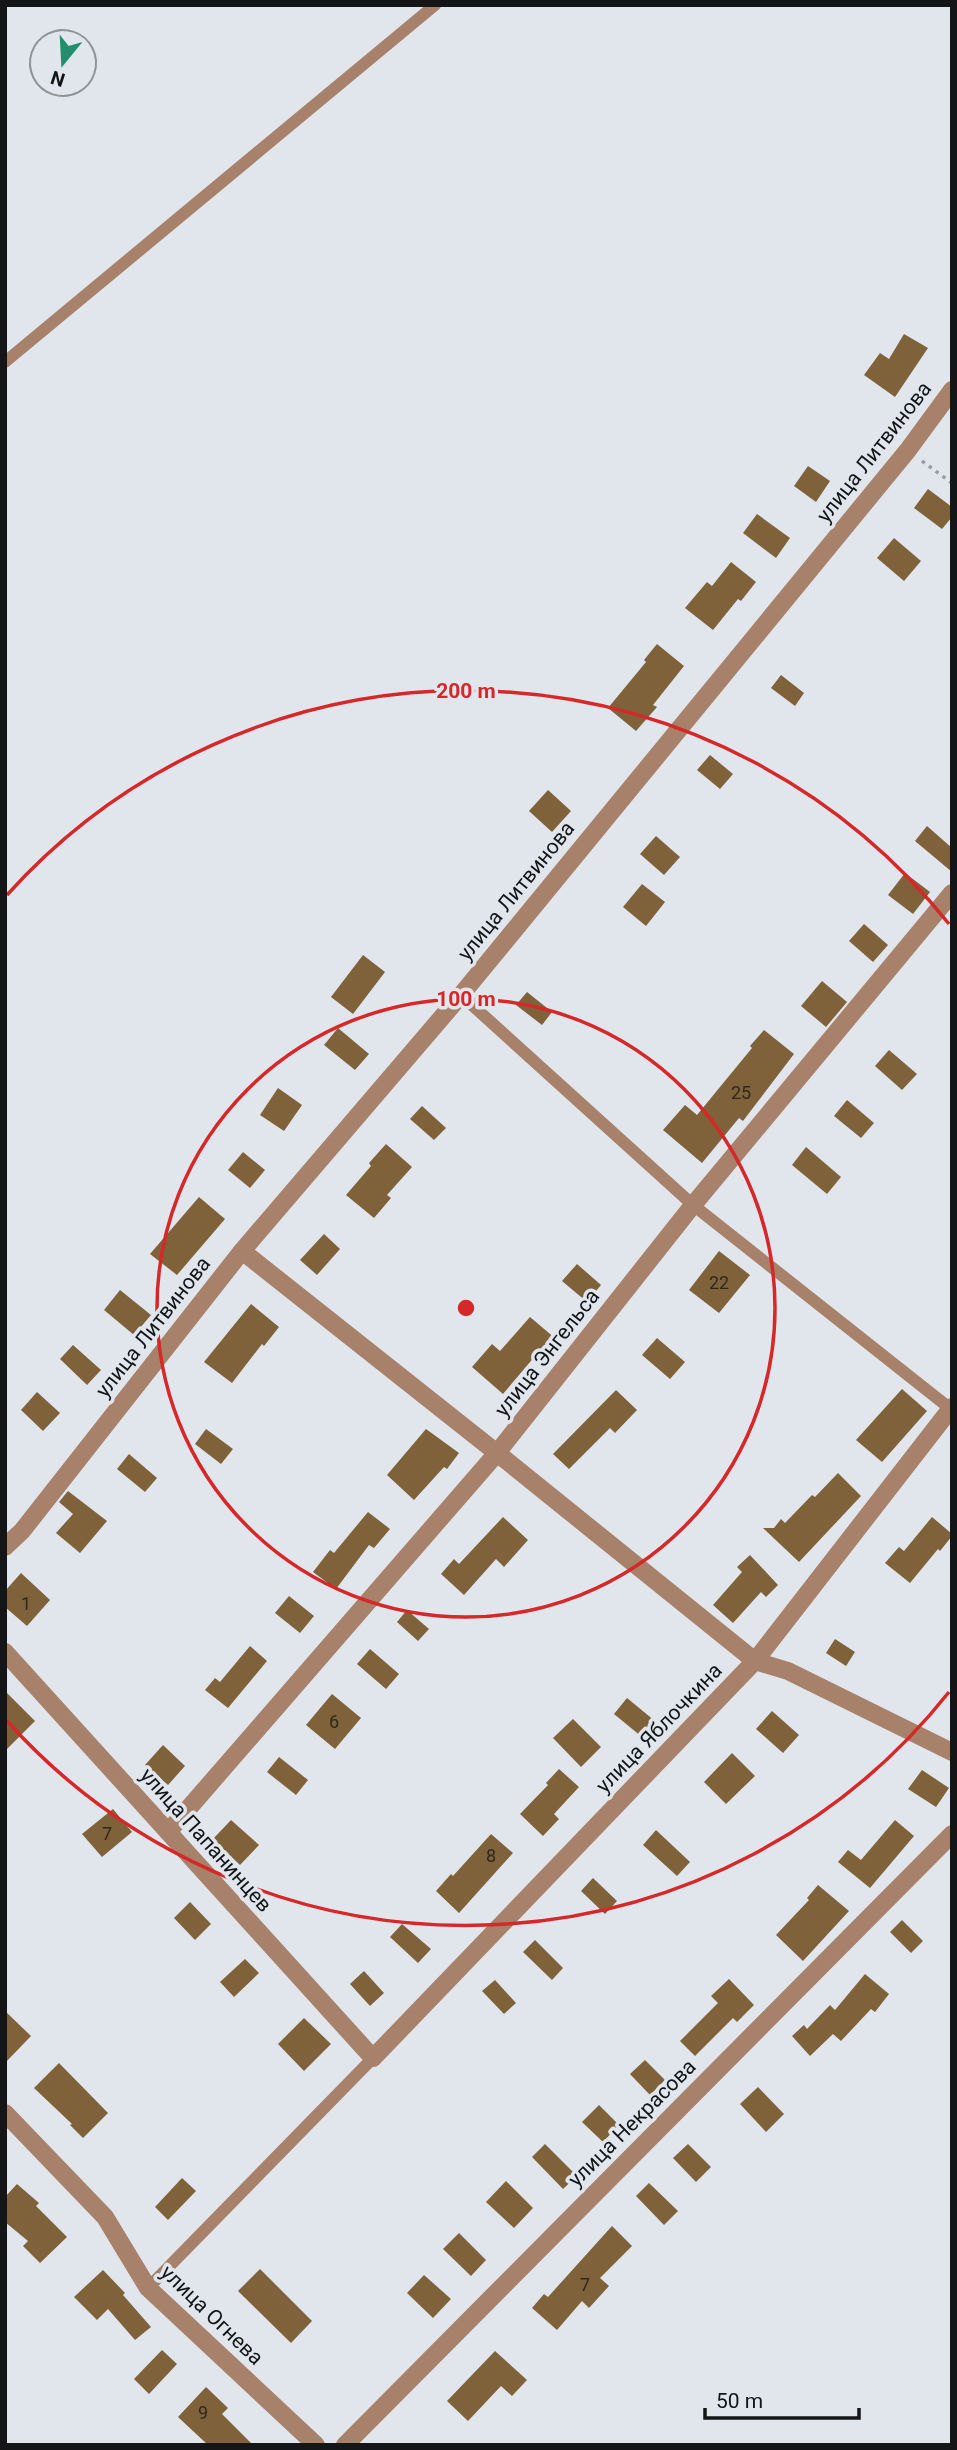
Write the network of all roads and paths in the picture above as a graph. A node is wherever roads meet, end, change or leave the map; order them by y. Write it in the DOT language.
graph roads {
  1 [pos="435,5"];
  2 [pos="5,362"];
  3 [pos="952,390"];
  4 [pos="908,450"];
  5 [pos="952,483"];
  6 [pos="952,893"];
  7 [pos="461,995"];
  8 [pos="693,1205"];
  9 [pos="242,1251"];
  10 [pos="951,1409"];
  11 [pos="497,1452"];
  12 [pos="5,1548"];
  13 [pos="5,1652"];
  14 [pos="755,1661"];
  15 [pos="952,1752"];
  16 [pos="168,1832"];
  17 [pos="952,1834"];
  18 [pos="373,2058"];
  19 [pos="5,2113"];
  20 [pos="148,2288"];
  21 [pos="316,2445"];
  22 [pos="345,2445"];
  1 -- 2 [label="lane"];
  3 -- 4 [label="street, улица Литвинова"];
  4 -- 5 [label="path"];
  4 -- 7 [label="street, улица Литвинова"];
  6 -- 8 [label="street, улица Энгельса"];
  7 -- 8 [label="lane"];
  7 -- 9 [label="street, улица Литвинова"];
  8 -- 10 [label="lane"];
  8 -- 11 [label="street, улица Энгельса"];
  9 -- 11 [label="street"];
  9 -- 12 [label="street, улица Литвинова"];
  10 -- 14 [label="street, улица Яблочкина"];
  11 -- 14 [label="street"];
  11 -- 16 [label="street, улица Энгельса"];
  13 -- 16 [label="street, улица Папанинцев"];
  14 -- 15 [label="street"];
  14 -- 18 [label="street, улица Яблочкина"];
  16 -- 18 [label="street, улица Папанинцев"];
  17 -- 22 [label="street, улица Некрасова"];
  18 -- 20 [label="lane"];
  19 -- 20 [label="street, улица Огнева"];
  20 -- 21 [label="street, улица Огнева"];
}
